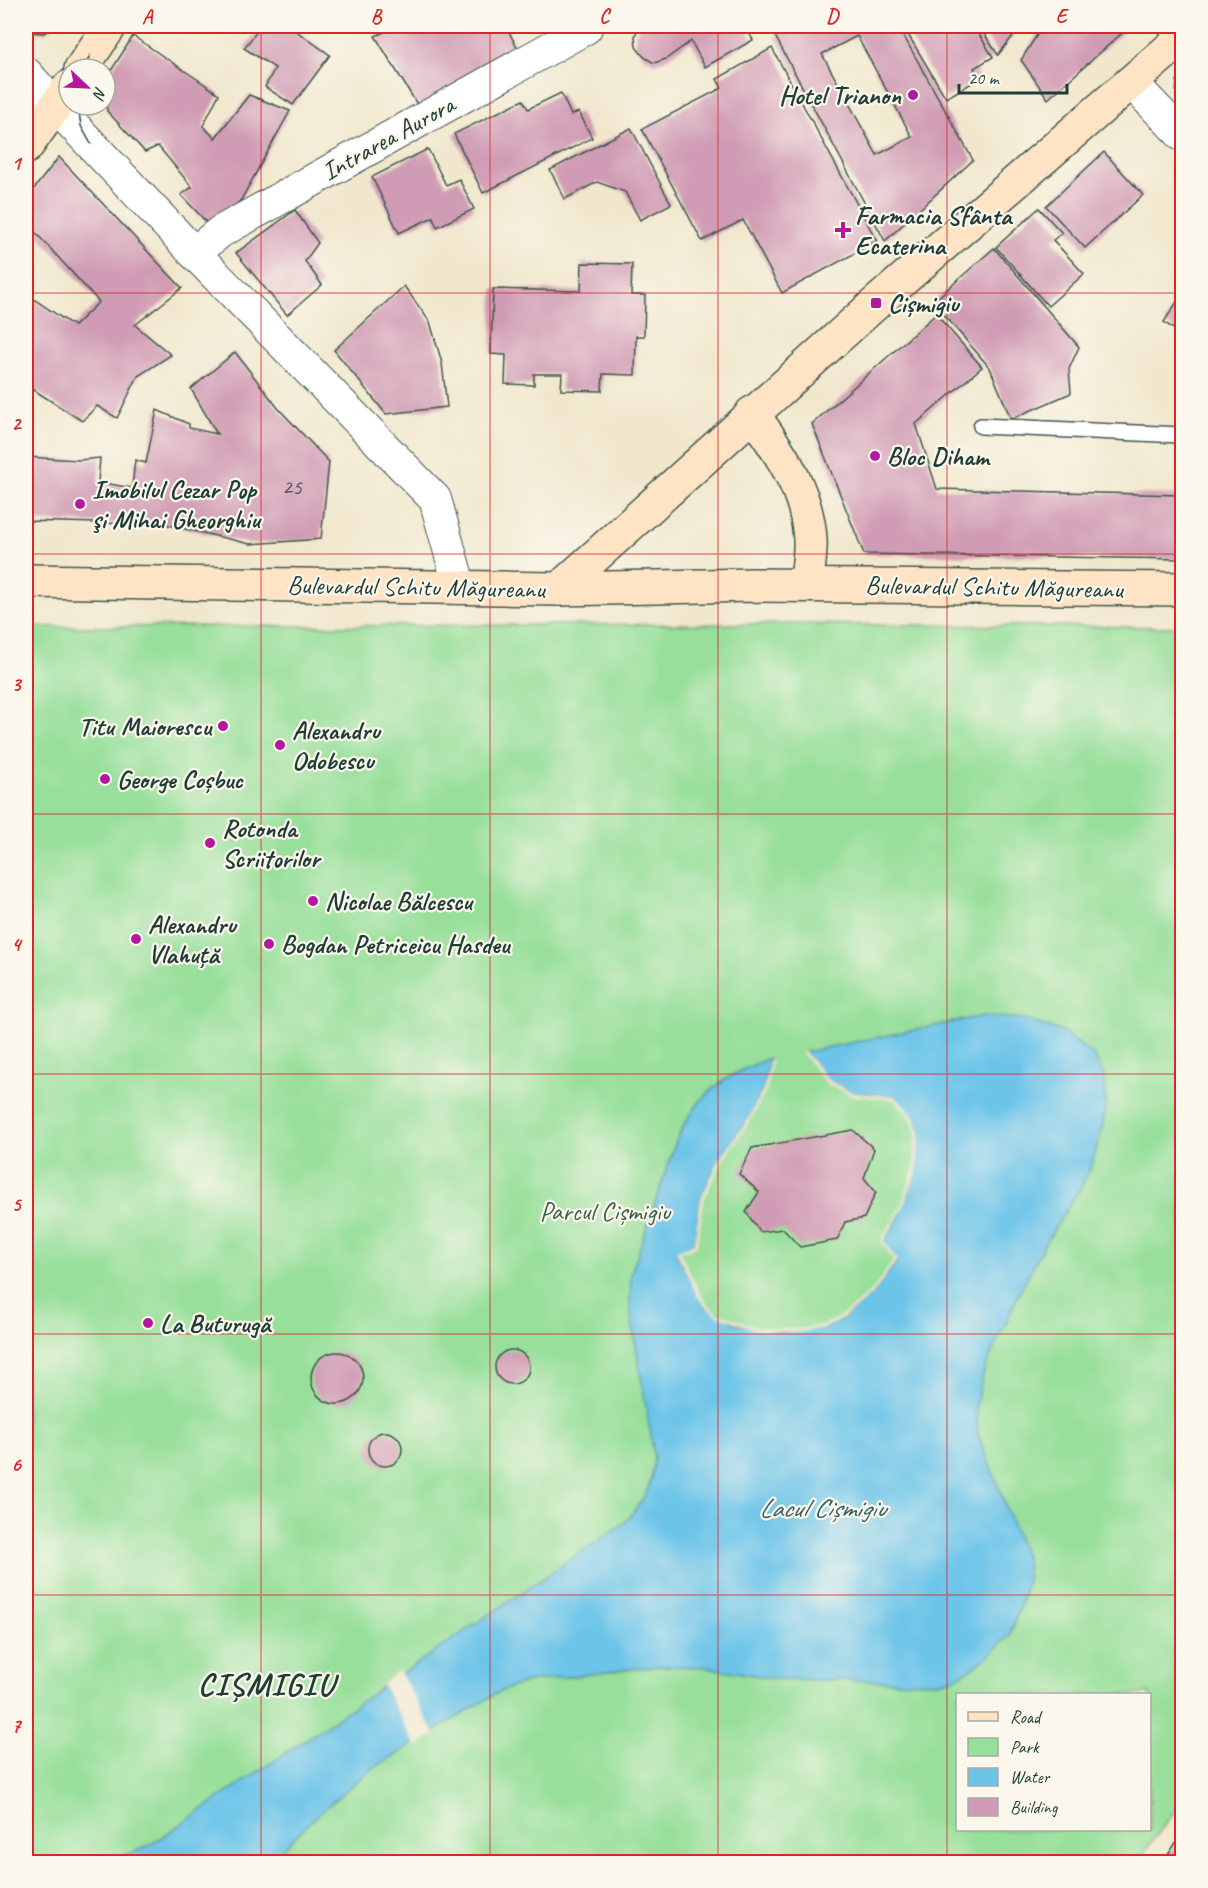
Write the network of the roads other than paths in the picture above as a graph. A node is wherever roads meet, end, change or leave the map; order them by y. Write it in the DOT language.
graph roads {
  1 [pos="110,26"];
  2 [pos="586,28"];
  3 [pos="1182,38"];
  4 [pos="89,57"];
  5 [pos="26,73"];
  6 [pos="1132,83"];
  7 [pos="57,94"];
  8 [pos="57,104"];
  9 [pos="74,117"];
  10 [pos="1182,135"];
  11 [pos="26,147"];
  12 [pos="194,253"];
  13 [pos="752,413"];
  14 [pos="981,426"];
  15 [pos="1182,435"];
  16 [pos="26,581"];
  17 [pos="806,585"];
  18 [pos="460,588"];
  19 [pos="559,589"];
  20 [pos="1182,589"];
  1 -- 4 [label="main road"];
  2 -- 12 [label="street, Intrarea Aurora"];
  3 -- 6 [label="main road"];
  5 -- 7 [label="street"];
  6 -- 10 [label="street"];
  6 -- 13 [label="main road"];
  8 -- 11 [label="main road"];
  9 -- 12 [label="street"];
  12 -- 18 [label="street"];
  13 -- 17 [label="main road"];
  13 -- 19 [label="main road"];
  14 -- 15 [label="lane"];
  16 -- 18 [label="main road, Bulevardul Schitu Măgureanu"];
  17 -- 19 [label="main road, Bulevardul Schitu Măgureanu"];
  17 -- 20 [label="main road, Bulevardul Schitu Măgureanu"];
  18 -- 19 [label="main road, Bulevardul Schitu Măgureanu"];
}
